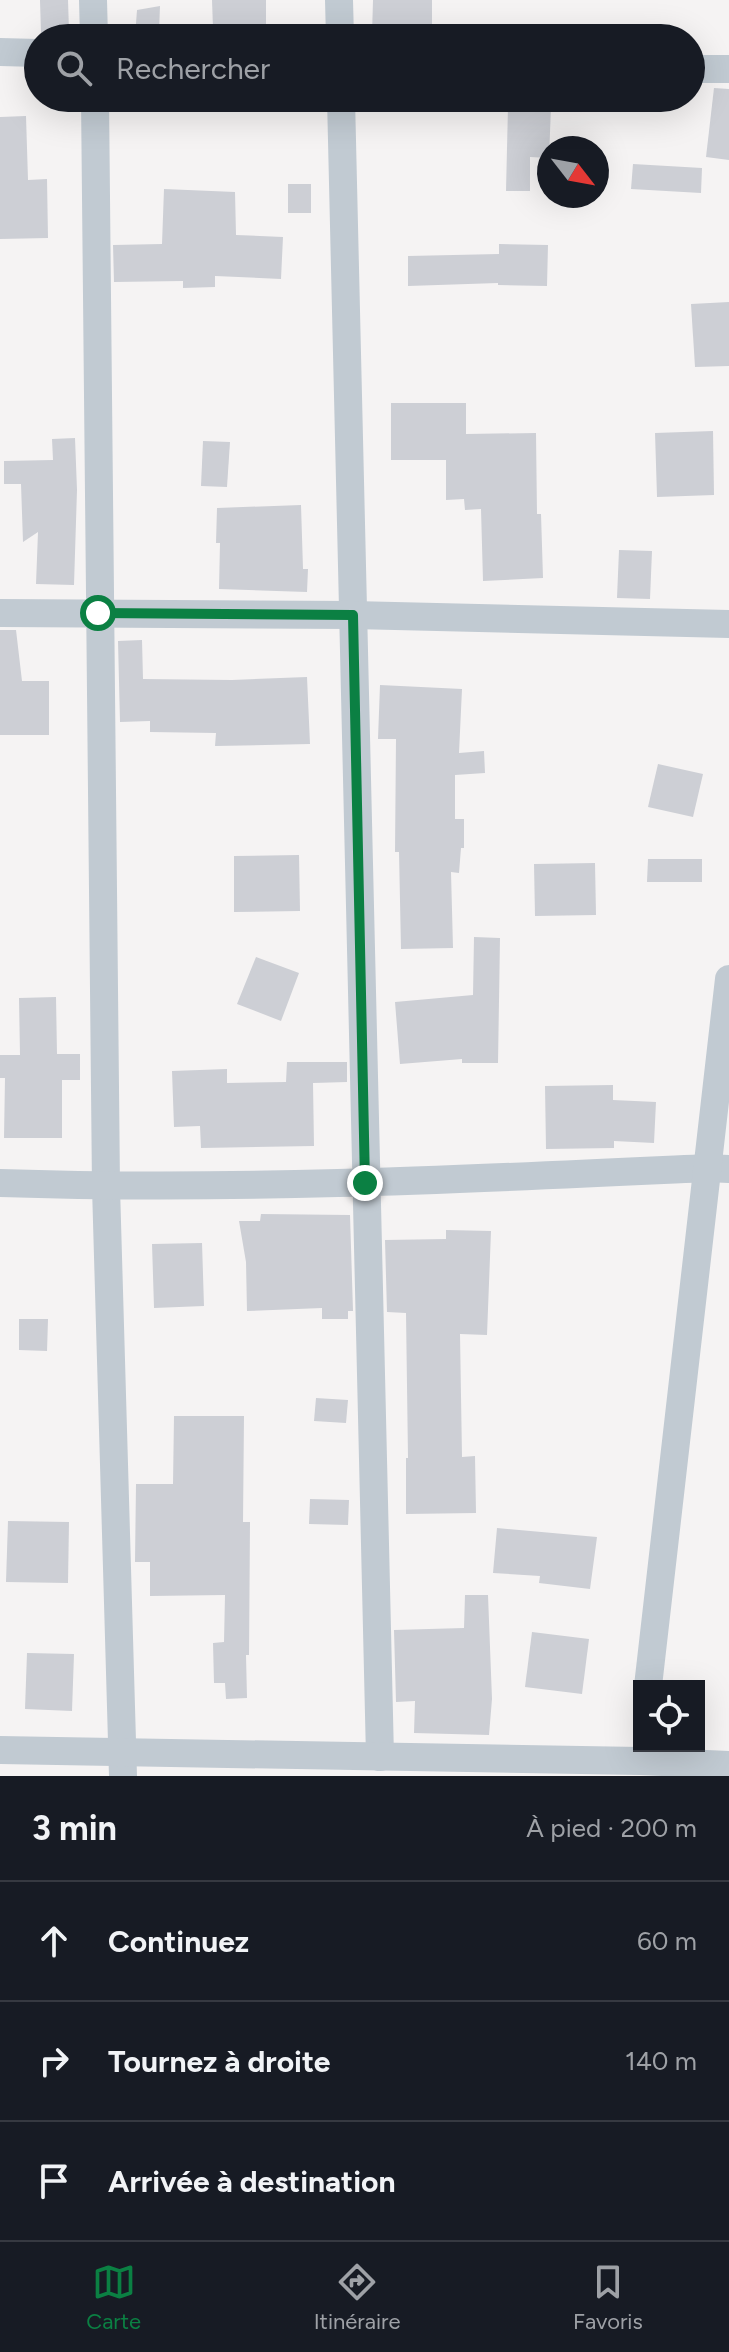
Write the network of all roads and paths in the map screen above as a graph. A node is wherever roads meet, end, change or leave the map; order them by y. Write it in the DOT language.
graph roads {
  1 [pos="93,0"];
  2 [pos="339,0"];
  3 [pos="94,24"];
  4 [pos="340,24"];
  5 [pos="0,52"];
  6 [pos="24,53"];
  7 [pos="705,69"];
  8 [pos="729,69"];
  9 [pos="95,112"];
  10 [pos="341,112"];
  11 [pos="0,613"];
  12 [pos="98,613"];
  13 [pos="353,615"];
  14 [pos="729,624"];
  15 [pos="729,979"];
  16 [pos="718,1169"];
  17 [pos="0,1183"];
  18 [pos="365,1183"];
  19 [pos="106,1187"];
  20 [pos="649,1680"];
  21 [pos="0,1750"];
  22 [pos="380,1757"];
  23 [pos="640,1761"];
  24 [pos="122,1764"];
  25 [pos="729,1765"];
  1 -- 3 [label="street"];
  2 -- 4 [label="street"];
  5 -- 6 [label="street"];
  7 -- 8 [label="street"];
  9 -- 12 [label="street"];
  10 -- 13 [label="street"];
  11 -- 12 [label="street"];
  12 -- 13 [label="street"];
  12 -- 19 [label="street"];
  13 -- 14 [label="street"];
  13 -- 18 [label="street"];
  15 -- 16 [label="street"];
  16 -- 18 [label="street"];
  16 -- 20 [label="street"];
  17 -- 19 [label="street"];
  18 -- 19 [label="street"];
  18 -- 22 [label="street"];
  19 -- 24 [label="street"];
  21 -- 24 [label="street"];
  22 -- 23 [label="street"];
  22 -- 24 [label="street"];
  23 -- 25 [label="street"];
}
